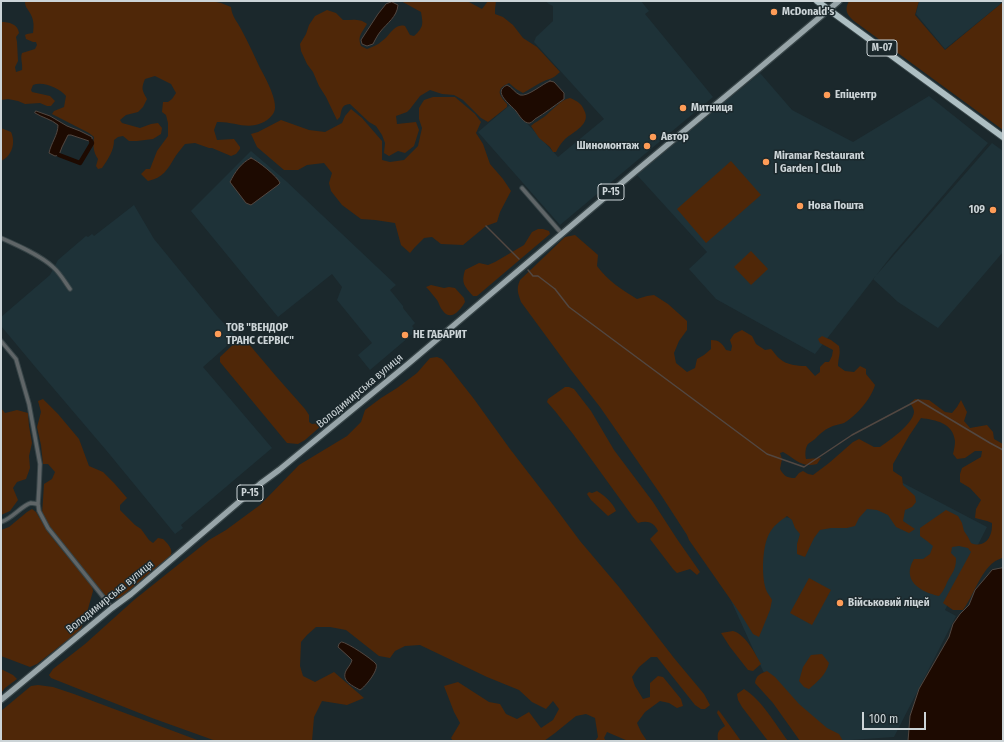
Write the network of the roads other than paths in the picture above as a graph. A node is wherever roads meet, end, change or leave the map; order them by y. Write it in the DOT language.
graph roads {
  1 [pos="817,1"];
  2 [pos="838,1"];
  3 [pos="829,9"];
  4 [pos="1003,137"];
  5 [pos="522,188"];
  6 [pos="562,234"];
  7 [pos="1,238"];
  8 [pos="70,289"];
  9 [pos="1,341"];
  10 [pos="38,504"];
  11 [pos="1,522"];
  12 [pos="112,608"];
  13 [pos="1,700"];
  1 -- 3 [label="highway, М-07"];
  2 -- 3 [label="main road, Володимирська вулиця / Р-15"];
  3 -- 4 [label="highway, М-07"];
  3 -- 6 [label="main road, Володимирська вулиця / Р-15"];
  5 -- 6 [label="street"];
  6 -- 12 [label="main road, Володимирська вулиця / Р-15"];
  7 -- 8 [label="street"];
  9 -- 10 [label="street"];
  10 -- 11 [label="street"];
  10 -- 12 [label="street"];
  12 -- 13 [label="main road, Володимирська вулиця / Р-15"];
}
